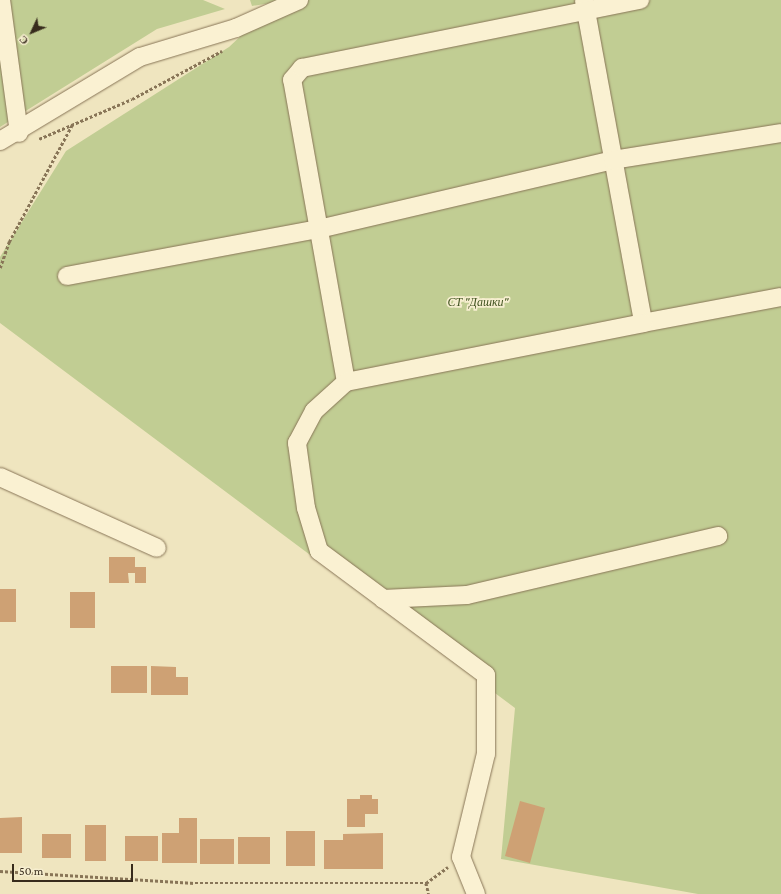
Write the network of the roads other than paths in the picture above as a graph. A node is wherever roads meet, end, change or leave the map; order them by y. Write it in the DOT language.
graph roads {
  1 [pos="1,0"];
  2 [pos="299,0"];
  3 [pos="640,0"];
  4 [pos="584,5"];
  5 [pos="19,133"];
  6 [pos="781,133"];
  7 [pos="0,141"];
  8 [pos="613,160"];
  9 [pos="319,229"];
  10 [pos="66,276"];
  11 [pos="781,297"];
  12 [pos="643,323"];
  13 [pos="346,382"];
  14 [pos="0,477"];
  15 [pos="718,536"];
  16 [pos="157,548"];
  17 [pos="383,599"];
  18 [pos="476,894"];
  1 -- 5 [label="lane"];
  2 -- 5 [label="lane"];
  3 -- 4 [label="lane"];
  4 -- 8 [label="lane"];
  4 -- 9 [label="lane"];
  5 -- 7 [label="lane"];
  6 -- 8 [label="lane"];
  8 -- 9 [label="lane"];
  8 -- 12 [label="lane"];
  9 -- 10 [label="lane"];
  9 -- 13 [label="lane"];
  11 -- 12 [label="lane"];
  12 -- 13 [label="lane"];
  13 -- 17 [label="lane"];
  14 -- 16 [label="lane"];
  15 -- 17 [label="lane"];
  17 -- 18 [label="lane"];
}
